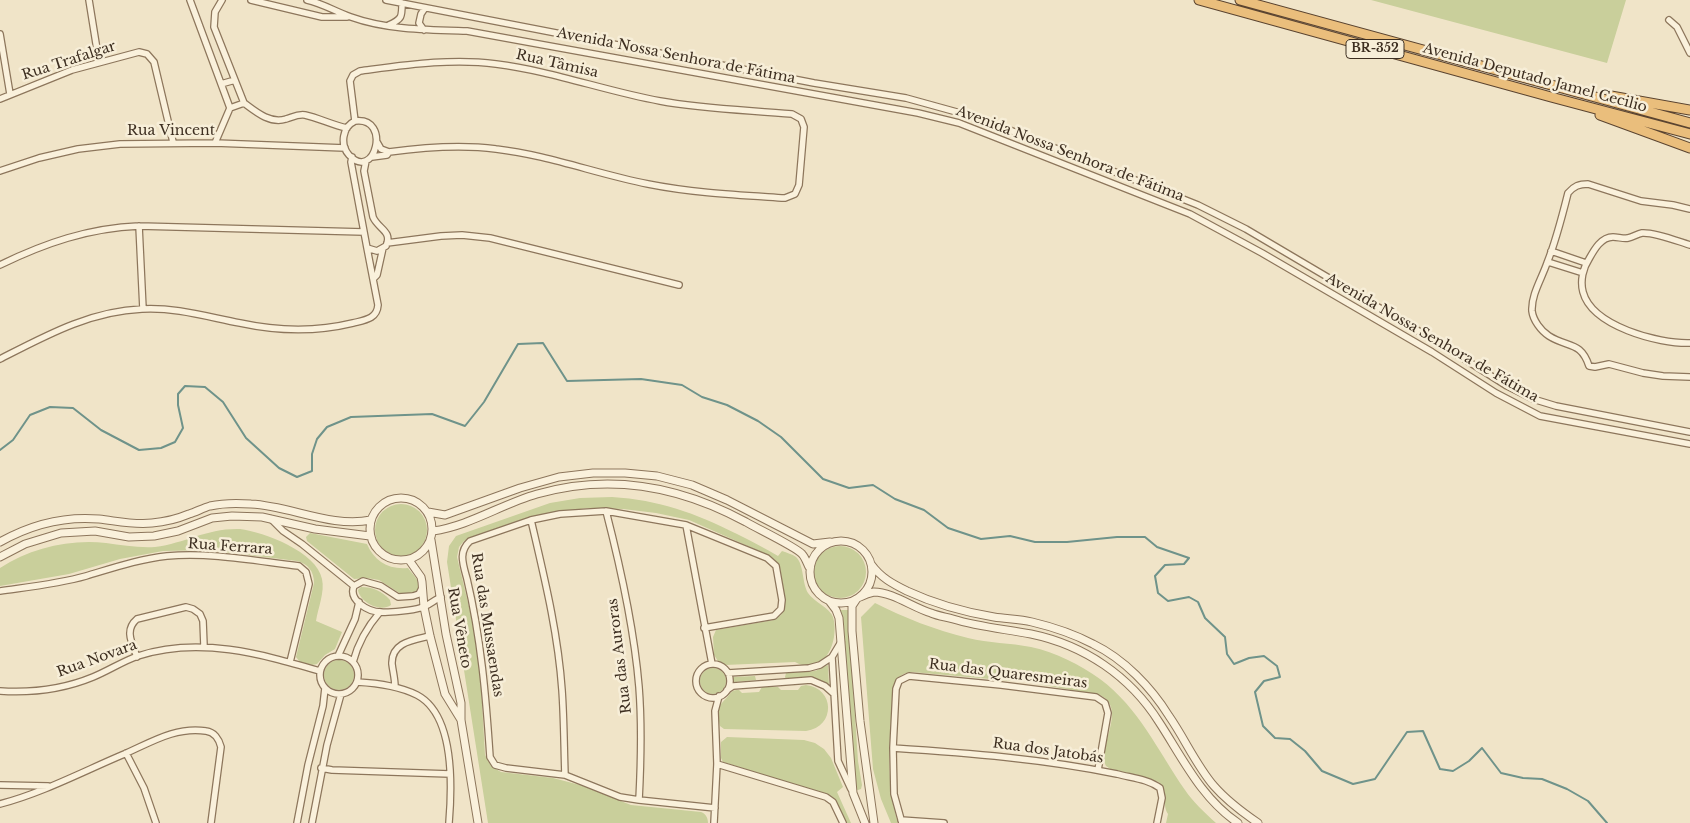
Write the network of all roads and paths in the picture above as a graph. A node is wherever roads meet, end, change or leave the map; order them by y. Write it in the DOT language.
graph roads {
  1 [pos="89,0"];
  2 [pos="190,0"];
  3 [pos="222,0"];
  4 [pos="251,0"];
  5 [pos="307,0"];
  6 [pos="386,0"];
  7 [pos="1199,0"];
  8 [pos="1240,0"];
  9 [pos="402,3"];
  10 [pos="425,8"];
  11 [pos="352,18"];
  12 [pos="1669,20"];
  13 [pos="389,26"];
  14 [pos="424,30"];
  15 [pos="0,34"];
  16 [pos="220,42"];
  17 [pos="208,47"];
  18 [pos="1690,53"];
  19 [pos="99,62"];
  20 [pos="235,80"];
  21 [pos="221,84"];
  22 [pos="1554,86"];
  23 [pos="10,94"];
  24 [pos="1550,97"];
  25 [pos="0,99"];
  26 [pos="244,104"];
  27 [pos="230,108"];
  28 [pos="1690,110"];
  29 [pos="355,121"];
  30 [pos="1690,123"];
  31 [pos="347,128"];
  32 [pos="1690,134"];
  33 [pos="173,142"];
  34 [pos="377,142"];
  35 [pos="215,143"];
  36 [pos="345,148"];
  37 [pos="1690,148"];
  38 [pos="390,152"];
  39 [pos="352,157"];
  40 [pos="369,159"];
  41 [pos="0,171"];
  42 [pos="1690,210"];
  43 [pos="140,226"];
  44 [pos="364,232"];
  45 [pos="1690,245"];
  46 [pos="386,246"];
  47 [pos="367,248"];
  48 [pos="1551,251"];
  49 [pos="1548,262"];
  50 [pos="1302,263"];
  51 [pos="1586,263"];
  52 [pos="0,265"];
  53 [pos="1296,273"];
  54 [pos="1583,273"];
  55 [pos="374,278"];
  56 [pos="679,285"];
  57 [pos="143,309"];
  58 [pos="1690,342"];
  59 [pos="0,359"];
  60 [pos="1690,377"];
  61 [pos="1634,421"];
  62 [pos="1690,432"];
  63 [pos="1632,433"];
  64 [pos="1690,444"];
  65 [pos="606,511"];
  66 [pos="428,512"];
  67 [pos="272,519"];
  68 [pos="371,520"];
  69 [pos="531,520"];
  70 [pos="686,526"];
  71 [pos="433,531"];
  72 [pos="370,536"];
  73 [pos="431,540"];
  74 [pos="0,542"];
  75 [pos="830,542"];
  76 [pos="0,557"];
  77 [pos="408,560"];
  78 [pos="871,564"];
  79 [pos="809,567"];
  80 [pos="354,586"];
  81 [pos="422,588"];
  82 [pos="0,591"];
  83 [pos="441,596"];
  84 [pos="858,598"];
  85 [pos="359,602"];
  86 [pos="830,602"];
  87 [pos="424,607"];
  88 [pos="380,612"];
  89 [pos="704,628"];
  90 [pos="430,636"];
  91 [pos="840,642"];
  92 [pos="204,646"];
  93 [pos="338,656"];
  94 [pos="137,657"];
  95 [pos="832,657"];
  96 [pos="290,662"];
  97 [pos="353,662"];
  98 [pos="712,664"];
  99 [pos="782,670"];
  100 [pos="320,671"];
  101 [pos="759,672"];
  102 [pos="728,673"];
  103 [pos="783,681"];
  104 [pos="357,682"];
  105 [pos="759,683"];
  106 [pos="395,687"];
  107 [pos="325,688"];
  108 [pos="458,690"];
  109 [pos="727,690"];
  110 [pos="0,691"];
  111 [pos="341,694"];
  112 [pos="445,694"];
  113 [pos="834,694"];
  114 [pos="707,696"];
  115 [pos="719,696"];
  116 [pos="715,711"];
  117 [pos="462,720"];
  118 [pos="893,748"];
  119 [pos="126,753"];
  120 [pos="718,764"];
  121 [pos="322,768"];
  122 [pos="1098,770"];
  123 [pos="450,774"];
  124 [pos="565,775"];
  125 [pos="0,785"];
  126 [pos="49,786"];
  127 [pos="868,788"];
  128 [pos="853,793"];
  129 [pos="639,800"];
  130 [pos="0,804"];
  131 [pos="715,808"];
  132 [pos="901,822"];
  133 [pos="156,823"];
  134 [pos="211,823"];
  135 [pos="297,823"];
  136 [pos="312,823"];
  137 [pos="449,823"];
  138 [pos="478,823"];
  139 [pos="714,823"];
  140 [pos="843,823"];
  141 [pos="865,823"];
  142 [pos="874,823"];
  143 [pos="944,823"];
  144 [pos="1157,823"];
  145 [pos="1238,823"];
  146 [pos="1258,823"];
  1 -- 19 [label="street"];
  2 -- 17 [label="street"];
  3 -- 16 [label="street"];
  4 -- 11 [label="street"];
  5 -- 11 [label="street, Avenida Nossa Senhora de Fátima"];
  6 -- 9 [label="street, Avenida Nossa Senhora de Fátima"];
  7 -- 24 [label="highway, Avenida Deputado Jamel Cecilio / BR-352"];
  8 -- 22 [label="highway, Avenida Deputado Jamel Cecilio / BR-352"];
  9 -- 10 [label="street, Avenida Nossa Senhora de Fátima"];
  9 -- 13 [label="street"];
  10 -- 14 [label="street"];
  10 -- 50 [label="street, Avenida Nossa Senhora de Fátima"];
  11 -- 13 [label="street, Avenida Nossa Senhora de Fátima"];
  12 -- 18 [label="street"];
  13 -- 14 [label="street, Avenida Nossa Senhora de Fátima"];
  14 -- 53 [label="street, Avenida Nossa Senhora de Fátima"];
  15 -- 23 [label="street"];
  16 -- 17 [label="street"];
  16 -- 20 [label="street"];
  17 -- 21 [label="street"];
  19 -- 23 [label="street, Rua Trafalgar"];
  19 -- 33 [label="street, Rua Trafalgar"];
  20 -- 21 [label="street"];
  20 -- 26 [label="street"];
  21 -- 27 [label="street"];
  22 -- 28 [label="highway"];
  22 -- 30 [label="highway, Avenida Deputado Jamel Cecilio / BR-352"];
  23 -- 25 [label="street, Rua Trafalgar"];
  24 -- 32 [label="highway, Avenida Deputado Jamel Cecilio / BR-352"];
  24 -- 37 [label="highway"];
  26 -- 27 [label="street"];
  26 -- 31 [label="street"];
  27 -- 35 [label="street"];
  29 -- 31 [label="street"];
  29 -- 34 [label="street"];
  29 -- 38 [label="street, Rua Tâmisa"];
  31 -- 36 [label="street"];
  33 -- 35 [label="street, Rua Vincent"];
  33 -- 41 [label="street, Rua Vincent"];
  34 -- 38 [label="street"];
  34 -- 40 [label="street"];
  35 -- 36 [label="street, Rua Vincent"];
  36 -- 39 [label="street"];
  38 -- 40 [label="street"];
  39 -- 40 [label="street"];
  39 -- 44 [label="street"];
  40 -- 46 [label="street"];
  42 -- 48 [label="street"];
  43 -- 44 [label="street"];
  43 -- 52 [label="street"];
  43 -- 57 [label="street"];
  44 -- 47 [label="street"];
  45 -- 51 [label="street"];
  46 -- 47 [label="street"];
  46 -- 55 [label="street"];
  46 -- 56 [label="street"];
  47 -- 55 [label="street"];
  48 -- 49 [label="street"];
  48 -- 51 [label="street"];
  49 -- 54 [label="street"];
  49 -- 60 [label="street"];
  50 -- 53 [label="street"];
  50 -- 61 [label="street, Avenida Nossa Senhora de Fátima"];
  51 -- 54 [label="street"];
  53 -- 63 [label="street, Avenida Nossa Senhora de Fátima"];
  54 -- 58 [label="street"];
  55 -- 57 [label="street"];
  57 -- 59 [label="street"];
  61 -- 62 [label="street, Avenida Nossa Senhora de Fátima"];
  61 -- 63 [label="street"];
  63 -- 64 [label="street, Avenida Nossa Senhora de Fátima"];
  65 -- 69 [label="street"];
  65 -- 70 [label="street"];
  65 -- 129 [label="street, Rua das Auroras"];
  66 -- 68 [label="street"];
  66 -- 71 [label="street"];
  66 -- 75 [label="street"];
  67 -- 72 [label="street"];
  67 -- 76 [label="street"];
  67 -- 80 [label="street"];
  68 -- 72 [label="street"];
  68 -- 74 [label="street"];
  69 -- 124 [label="street"];
  69 -- 124 [label="street, Rua das Mussaendas"];
  70 -- 89 [label="street"];
  70 -- 89 [label="street"];
  71 -- 73 [label="street"];
  71 -- 79 [label="street"];
  72 -- 77 [label="street"];
  73 -- 77 [label="street"];
  73 -- 83 [label="street, Rua Vêneto"];
  75 -- 78 [label="street"];
  75 -- 79 [label="street"];
  77 -- 81 [label="street, Rua Vêneto"];
  78 -- 84 [label="street"];
  78 -- 146 [label="street"];
  79 -- 86 [label="street"];
  80 -- 81 [label="street"];
  80 -- 85 [label="street"];
  81 -- 87 [label="street, Rua Vêneto"];
  82 -- 96 [label="street, Rua Ferrara"];
  83 -- 87 [label="street"];
  83 -- 108 [label="street, Rua Vêneto"];
  84 -- 86 [label="street"];
  84 -- 127 [label="street"];
  84 -- 145 [label="street"];
  85 -- 88 [label="street"];
  85 -- 93 [label="street"];
  86 -- 91 [label="street"];
  87 -- 88 [label="street"];
  87 -- 90 [label="street, Rua Vêneto"];
  88 -- 97 [label="street"];
  89 -- 98 [label="street"];
  90 -- 106 [label="street"];
  90 -- 112 [label="street, Rua Vêneto"];
  91 -- 95 [label="street"];
  91 -- 128 [label="street"];
  92 -- 94 [label="street, Rua Novara"];
  92 -- 94 [label="street"];
  92 -- 96 [label="street, Rua Novara"];
  93 -- 97 [label="street"];
  93 -- 100 [label="street"];
  94 -- 110 [label="street, Rua Novara"];
  95 -- 99 [label="street"];
  95 -- 113 [label="street"];
  96 -- 100 [label="street, Rua Novara"];
  97 -- 104 [label="street"];
  98 -- 102 [label="street"];
  98 -- 114 [label="street"];
  99 -- 101 [label="street"];
  99 -- 103 [label="street"];
  100 -- 107 [label="street"];
  101 -- 102 [label="street"];
  101 -- 105 [label="street"];
  102 -- 109 [label="street"];
  103 -- 105 [label="street"];
  103 -- 113 [label="street"];
  104 -- 106 [label="street"];
  104 -- 111 [label="street"];
  105 -- 109 [label="street"];
  106 -- 123 [label="street"];
  107 -- 111 [label="street"];
  107 -- 135 [label="street"];
  108 -- 112 [label="street"];
  108 -- 117 [label="street, Rua Vêneto"];
  109 -- 115 [label="street"];
  111 -- 121 [label="street"];
  112 -- 117 [label="street, Rua Vêneto"];
  113 -- 128 [label="street"];
  114 -- 115 [label="street"];
  114 -- 116 [label="street"];
  115 -- 116 [label="street"];
  116 -- 120 [label="street"];
  117 -- 138 [label="street, Rua Vêneto"];
  118 -- 122 [label="street, Rua dos Jatobás"];
  118 -- 122 [label="street, Rua das Quaresmeiras"];
  118 -- 132 [label="street"];
  119 -- 126 [label="street"];
  119 -- 133 [label="street"];
  119 -- 134 [label="street"];
  120 -- 131 [label="street"];
  120 -- 140 [label="street"];
  121 -- 123 [label="street"];
  121 -- 136 [label="street"];
  122 -- 144 [label="street, Rua dos Jatobás"];
  123 -- 137 [label="street"];
  124 -- 129 [label="street"];
  125 -- 126 [label="street"];
  126 -- 130 [label="street"];
  127 -- 128 [label="street"];
  127 -- 142 [label="street"];
  128 -- 141 [label="street"];
  129 -- 131 [label="street"];
  131 -- 139 [label="street"];
  132 -- 143 [label="street"];
}
